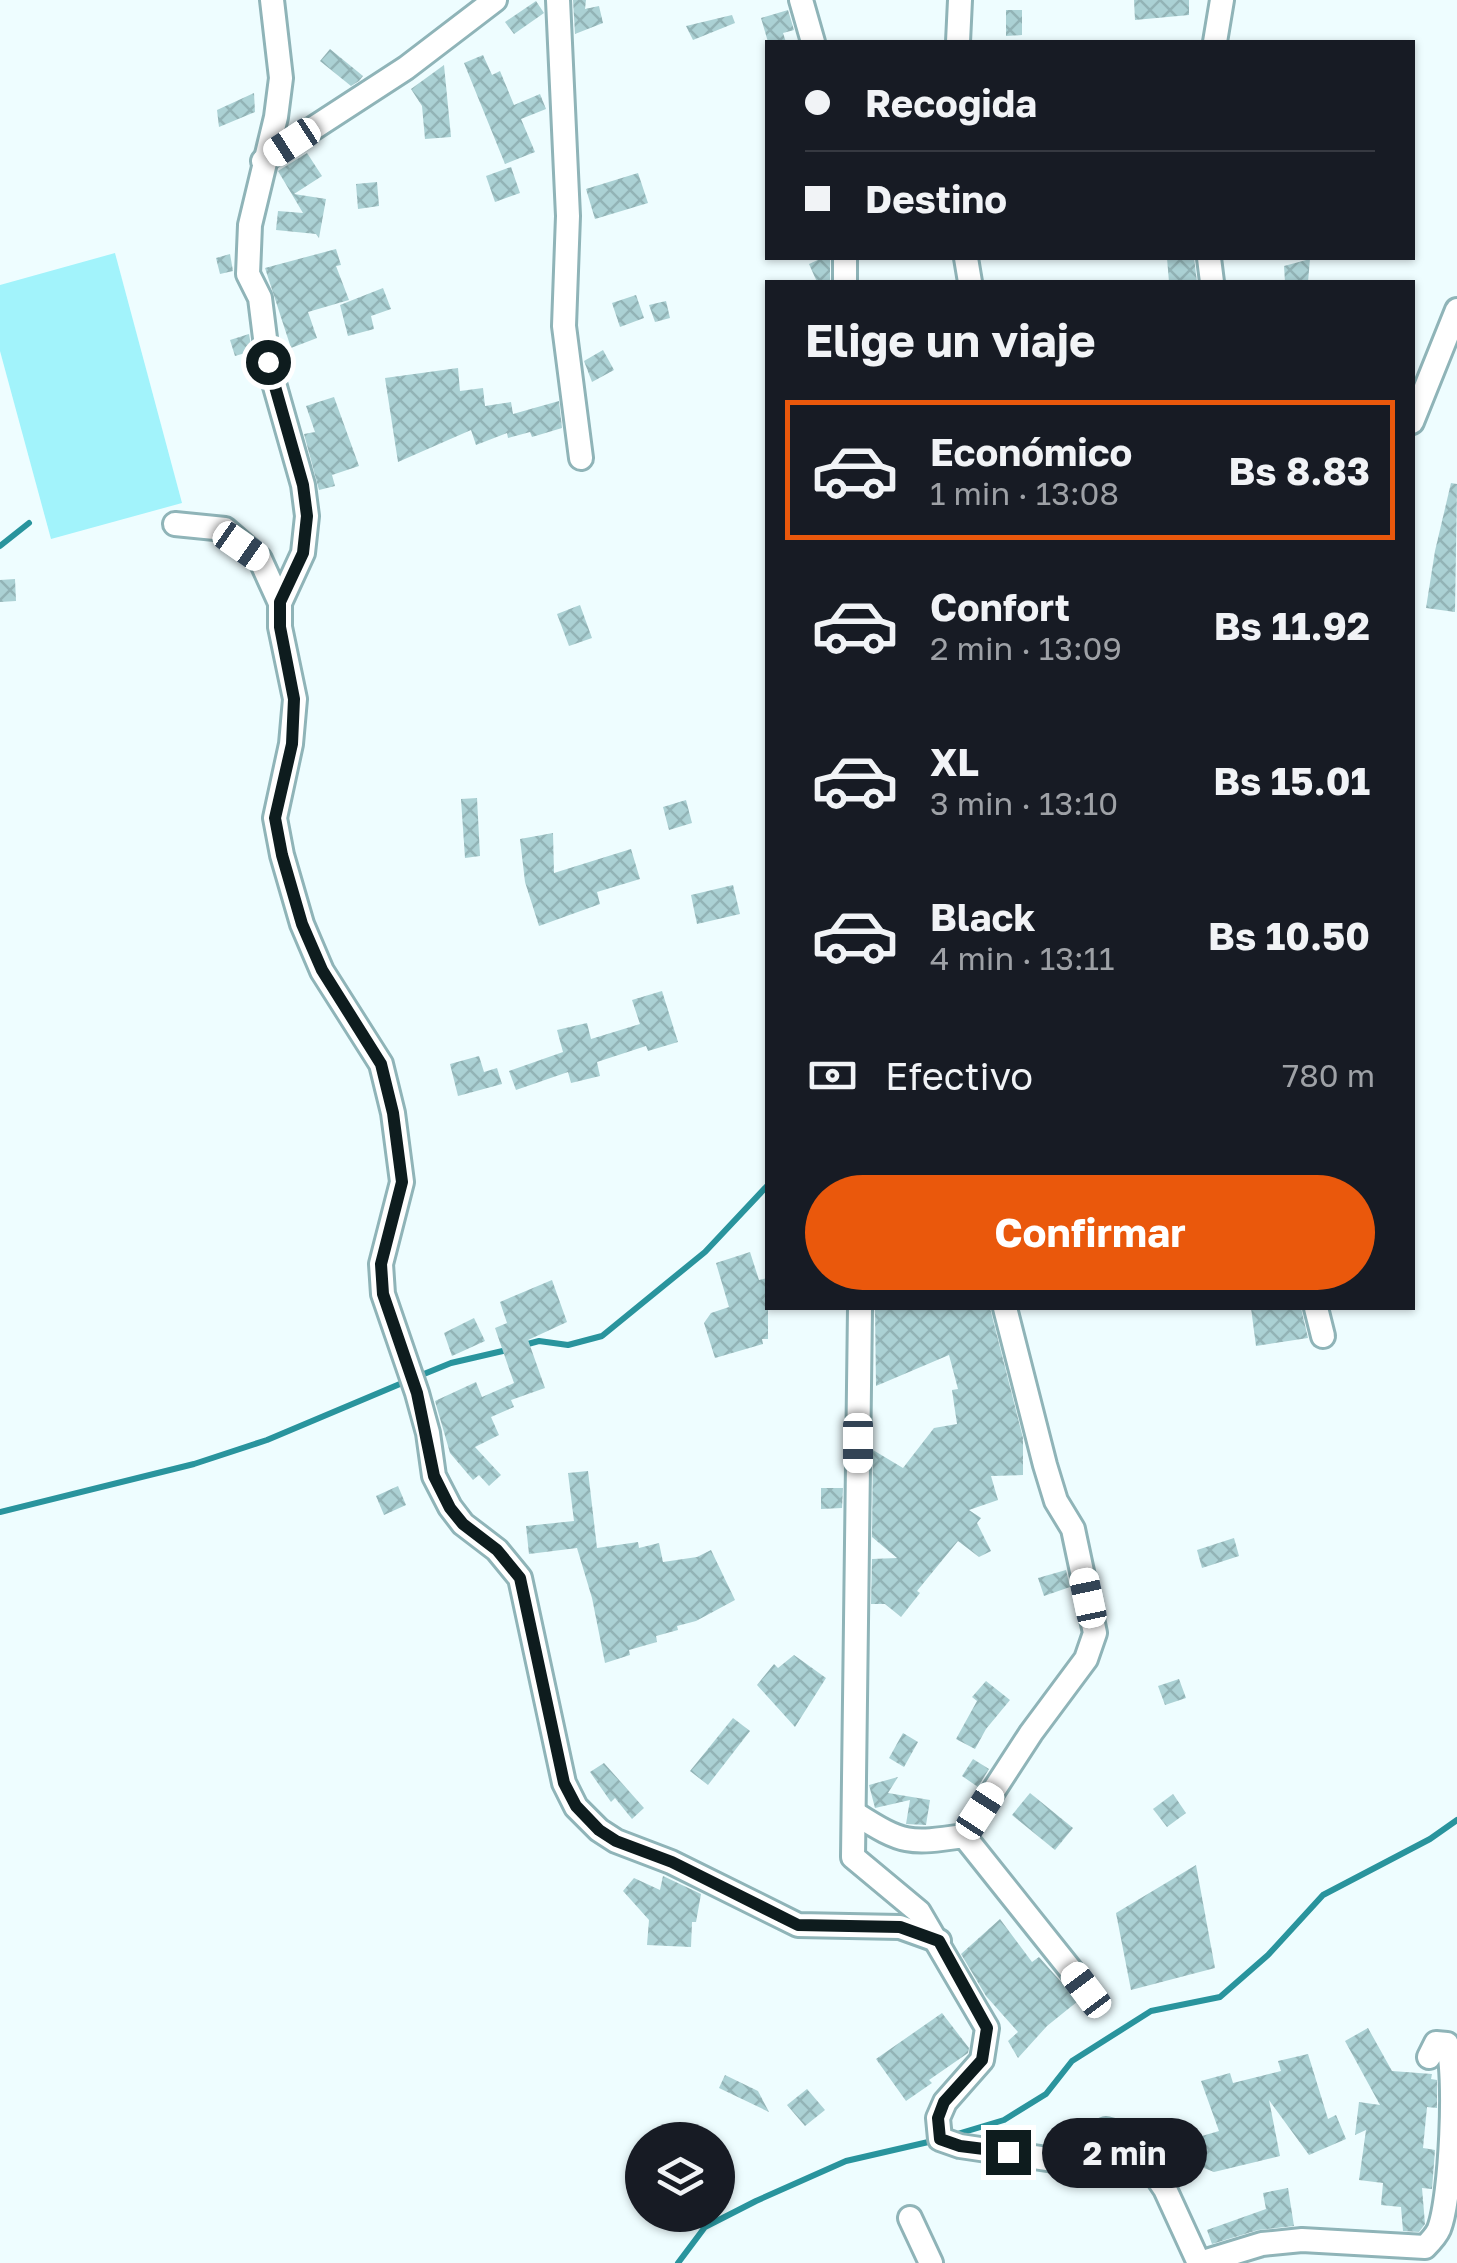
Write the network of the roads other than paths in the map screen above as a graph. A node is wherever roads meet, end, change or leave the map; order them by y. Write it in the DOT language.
graph roads {
  1 [pos="272,0"];
  2 [pos="495,0"];
  3 [pos="558,0"];
  4 [pos="801,0"];
  5 [pos="960,0"];
  6 [pos="1222,0"];
  7 [pos="813,40"];
  8 [pos="958,40"];
  9 [pos="1214,40"];
  10 [pos="263,161"];
  11 [pos="1457,310"];
  12 [pos="1415,415"];
  13 [pos="581,458"];
  14 [pos="175,524"];
  15 [pos="280,602"];
  16 [pos="860,1310"];
  17 [pos="1006,1310"];
  18 [pos="1316,1310"];
  19 [pos="1323,1336"];
  20 [pos="856,1814"];
  21 [pos="964,1836"];
  22 [pos="939,1941"];
  23 [pos="1086,1990"];
  24 [pos="1429,2057"];
  25 [pos="910,2218"];
  26 [pos="931,2263"];
  27 [pos="1200,2263"];
  1 -- 10 [label="street"];
  2 -- 10 [label="street"];
  3 -- 13 [label="street"];
  4 -- 7 [label="street"];
  5 -- 8 [label="street"];
  6 -- 9 [label="street"];
  10 -- 15 [label="street"];
  11 -- 12 [label="street"];
  14 -- 15 [label="street"];
  15 -- 22 [label="street"];
  16 -- 20 [label="street"];
  17 -- 21 [label="street"];
  18 -- 19 [label="street"];
  20 -- 21 [label="street"];
  20 -- 22 [label="street"];
  21 -- 23 [label="street"];
  22 -- 27 [label="street"];
  24 -- 27 [label="street"];
  25 -- 26 [label="street"];
}
